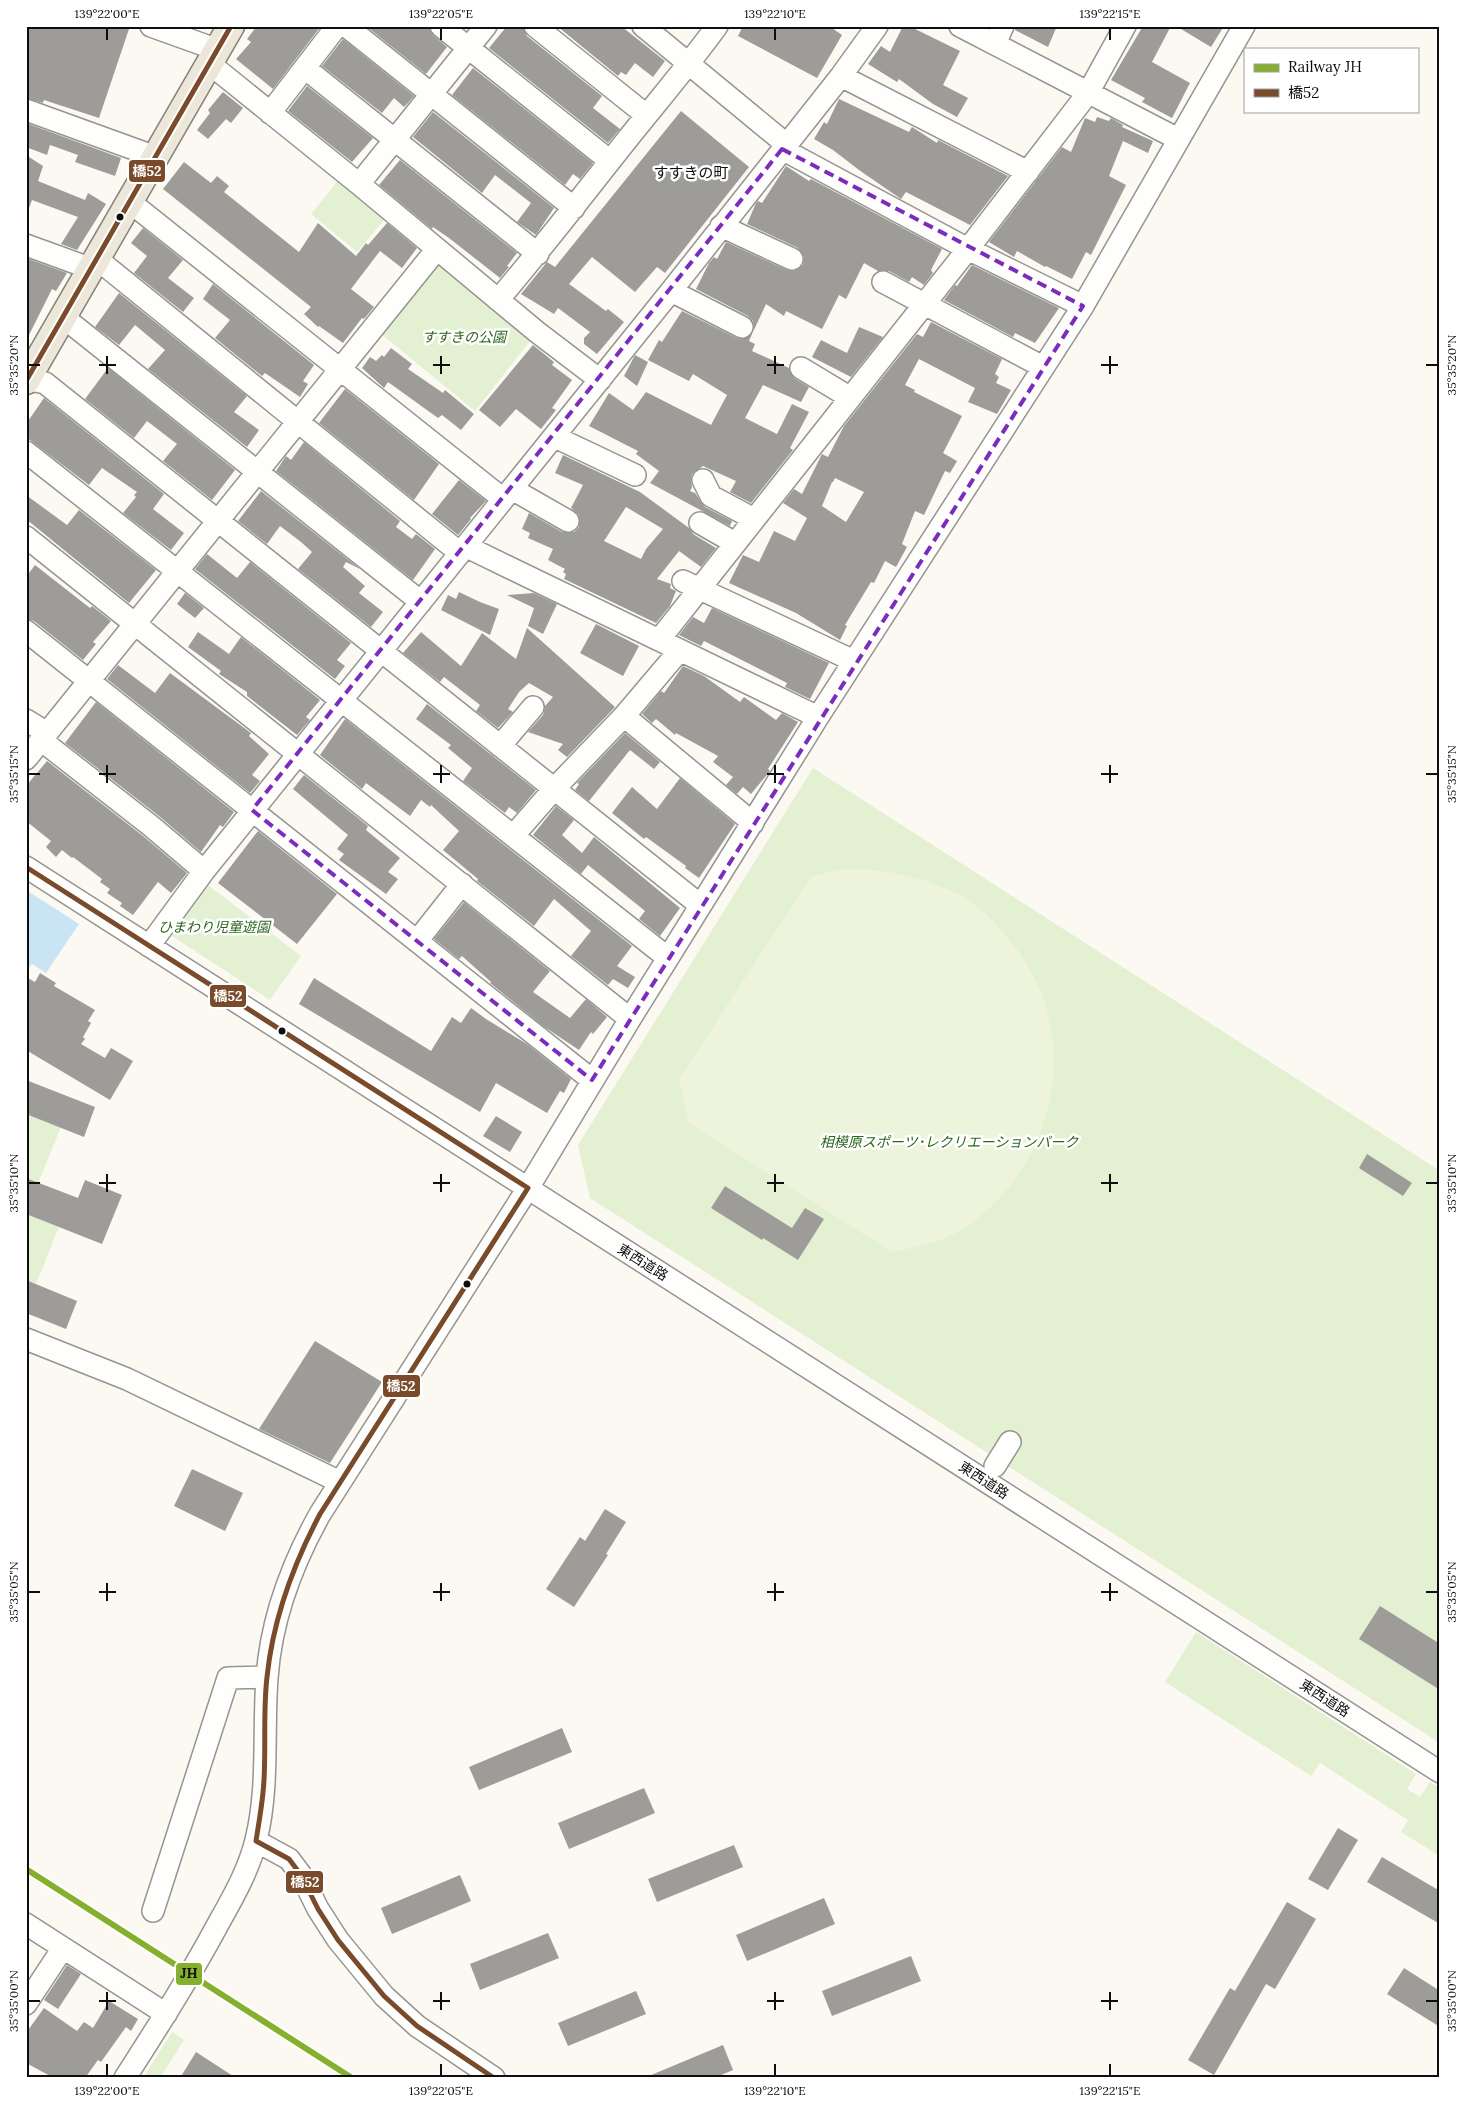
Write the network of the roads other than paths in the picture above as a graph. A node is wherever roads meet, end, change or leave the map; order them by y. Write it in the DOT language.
graph roads {
  1 [pos="151,26"];
  2 [pos="231,26"];
  3 [pos="337,26"];
  4 [pos="346,26"];
  5 [pos="441,26"];
  6 [pos="486,26"];
  7 [pos="535,26"];
  8 [pos="643,26"];
  9 [pos="717,26"];
  10 [pos="877,26"];
  11 [pos="960,26"];
  12 [pos="1125,26"];
  13 [pos="1244,26"];
  14 [pos="999,35"];
  15 [pos="469,48"];
  16 [pos="214,57"];
  17 [pos="690,64"];
  18 [pos="306,69"];
  19 [pos="841,76"];
  20 [pos="1088,93"];
  21 [pos="432,94"];
  22 [pos="26,110"];
  23 [pos="270,113"];
  24 [pos="646,115"];
  25 [pos="1178,139"];
  26 [pos="396,140"];
  27 [pos="784,146"];
  28 [pos="156,157"];
  29 [pos="610,161"];
  30 [pos="1028,172"];
  31 [pos="359,184"];
  32 [pos="130,202"];
  33 [pos="574,208"];
  34 [pos="721,226"];
  35 [pos="26,245"];
  36 [pos="437,249"];
  37 [pos="968,249"];
  38 [pos="538,254"];
  39 [pos="792,258"];
  40 [pos="94,264"];
  41 [pos="883,282"];
  42 [pos="671,291"];
  43 [pos="498,300"];
  44 [pos="924,304"];
  45 [pos="1083,306"];
  46 [pos="63,317"];
  47 [pos="742,327"];
  48 [pos="1043,367"];
  49 [pos="341,368"];
  50 [pos="801,368"];
  51 [pos="600,380"];
  52 [pos="26,382"];
  53 [pos="850,398"];
  54 [pos="298,421"];
  55 [pos="555,437"];
  56 [pos="26,452"];
  57 [pos="258,472"];
  58 [pos="635,475"];
  59 [pos="704,480"];
  60 [pos="508,494"];
  61 [pos="754,519"];
  62 [pos="568,521"];
  63 [pos="218,522"];
  64 [pos="700,523"];
  65 [pos="26,537"];
  66 [pos="736,543"];
  67 [pos="463,550"];
  68 [pos="177,571"];
  69 [pos="691,585"];
  70 [pos="421,602"];
  71 [pos="135,624"];
  72 [pos="26,631"];
  73 [pos="660,640"];
  74 [pos="680,650"];
  75 [pos="380,652"];
  76 [pos="854,661"];
  77 [pos="88,681"];
  78 [pos="341,700"];
  79 [pos="533,707"];
  80 [pos="624,716"];
  81 [pos="818,717"];
  82 [pos="26,720"];
  83 [pos="44,737"];
  84 [pos="500,746"];
  85 [pos="297,754"];
  86 [pos="26,759"];
  87 [pos="554,789"];
  88 [pos="252,810"];
  89 [pos="753,823"];
  90 [pos="513,836"];
  91 [pos="26,867"];
  92 [pos="204,871"];
  93 [pos="462,884"];
  94 [pos="700,905"];
  95 [pos="417,941"];
  96 [pos="148,946"];
  97 [pos="668,958"];
  98 [pos="630,1018"];
  99 [pos="592,1080"];
  100 [pos="528,1188"];
  101 [pos="26,1339"];
  102 [pos="1010,1442"];
  103 [pos="995,1466"];
  104 [pos="340,1482"];
  105 [pos="267,1677"];
  106 [pos="1440,1772"];
  107 [pos="256,1841"];
  108 [pos="153,1911"];
  109 [pos="26,1924"];
  110 [pos="63,1948"];
  111 [pos="26,2004"];
  112 [pos="166,2014"];
  113 [pos="124,2078"];
  114 [pos="494,2078"];
  1 -- 16 [label="street"];
  2 -- 16 [label="main road"];
  3 -- 18 [label="street"];
  4 -- 21 [label="street"];
  5 -- 15 [label="street"];
  6 -- 15 [label="street"];
  7 -- 24 [label="street"];
  8 -- 17 [label="street"];
  9 -- 17 [label="street"];
  10 -- 19 [label="street"];
  11 -- 14 [label="street"];
  12 -- 20 [label="street"];
  13 -- 25 [label="street"];
  14 -- 20 [label="street"];
  15 -- 21 [label="street"];
  15 -- 29 [label="street"];
  16 -- 23 [label="street"];
  16 -- 28 [label="main road"];
  17 -- 24 [label="street"];
  17 -- 27 [label="street"];
  18 -- 23 [label="street"];
  18 -- 26 [label="street"];
  19 -- 27 [label="street"];
  19 -- 30 [label="street"];
  20 -- 25 [label="street"];
  20 -- 30 [label="street"];
  21 -- 26 [label="street"];
  21 -- 33 [label="street"];
  22 -- 28 [label="street"];
  23 -- 31 [label="street"];
  24 -- 29 [label="street"];
  25 -- 45 [label="street"];
  26 -- 31 [label="street"];
  26 -- 38 [label="street"];
  27 -- 34 [label="street"];
  27 -- 37 [label="street"];
  28 -- 32 [label="main road"];
  29 -- 33 [label="street"];
  30 -- 37 [label="street"];
  31 -- 36 [label="street"];
  32 -- 40 [label="main road"];
  32 -- 49 [label="street"];
  33 -- 38 [label="street"];
  34 -- 39 [label="street"];
  34 -- 42 [label="street"];
  35 -- 40 [label="street"];
  36 -- 43 [label="street"];
  36 -- 49 [label="street"];
  37 -- 44 [label="street"];
  37 -- 45 [label="street"];
  38 -- 43 [label="street"];
  40 -- 46 [label="main road"];
  40 -- 54 [label="street"];
  41 -- 44 [label="street"];
  42 -- 47 [label="street"];
  42 -- 51 [label="street"];
  43 -- 51 [label="street"];
  44 -- 48 [label="street"];
  44 -- 53 [label="street"];
  45 -- 48 [label="street"];
  46 -- 52 [label="main road"];
  46 -- 57 [label="street"];
  48 -- 76 [label="street"];
  49 -- 54 [label="street"];
  49 -- 60 [label="street"];
  50 -- 53 [label="street"];
  51 -- 55 [label="street"];
  52 -- 63 [label="street"];
  53 -- 61 [label="street"];
  54 -- 57 [label="street"];
  54 -- 67 [label="street"];
  55 -- 58 [label="street"];
  55 -- 60 [label="street"];
  56 -- 68 [label="street"];
  57 -- 63 [label="street"];
  57 -- 70 [label="street"];
  59 -- 61 [label="street"];
  60 -- 62 [label="street"];
  60 -- 67 [label="street"];
  61 -- 66 [label="street"];
  63 -- 68 [label="street"];
  63 -- 75 [label="street"];
  64 -- 66 [label="street"];
  65 -- 71 [label="street"];
  66 -- 69 [label="street"];
  67 -- 70 [label="street"];
  67 -- 73 [label="street"];
  68 -- 71 [label="street"];
  68 -- 78 [label="street"];
  69 -- 73 [label="street"];
  69 -- 76 [label="street"];
  70 -- 75 [label="street"];
  71 -- 77 [label="street"];
  71 -- 85 [label="street"];
  72 -- 77 [label="street"];
  73 -- 74 [label="street"];
  74 -- 80 [label="street"];
  74 -- 81 [label="street"];
  75 -- 78 [label="street"];
  75 -- 84 [label="street"];
  76 -- 81 [label="street"];
  77 -- 83 [label="street"];
  77 -- 88 [label="street"];
  78 -- 85 [label="street"];
  78 -- 90 [label="street"];
  79 -- 84 [label="street"];
  80 -- 87 [label="street"];
  80 -- 89 [label="street"];
  81 -- 89 [label="street"];
  82 -- 83 [label="street"];
  83 -- 86 [label="street"];
  83 -- 92 [label="street"];
  84 -- 87 [label="street"];
  85 -- 88 [label="street"];
  85 -- 93 [label="street"];
  87 -- 90 [label="street"];
  87 -- 94 [label="street"];
  88 -- 92 [label="street"];
  88 -- 95 [label="street"];
  89 -- 94 [label="street"];
  90 -- 97 [label="street"];
  91 -- 96 [label="street, 東西道路"];
  92 -- 96 [label="street"];
  93 -- 95 [label="street"];
  93 -- 98 [label="street"];
  94 -- 97 [label="street"];
  95 -- 99 [label="street"];
  96 -- 100 [label="street, 東西道路"];
  97 -- 98 [label="street"];
  98 -- 99 [label="street"];
  99 -- 100 [label="street"];
  100 -- 104 [label="street"];
  100 -- 106 [label="street, 東西道路"];
  101 -- 104 [label="street"];
  102 -- 103 [label="street"];
  104 -- 105 [label="street"];
  105 -- 107 [label="street"];
  105 -- 108 [label="street"];
  107 -- 112 [label="street"];
  107 -- 114 [label="street"];
  109 -- 110 [label="street"];
  110 -- 111 [label="street"];
  110 -- 112 [label="street"];
  112 -- 113 [label="street"];
}
